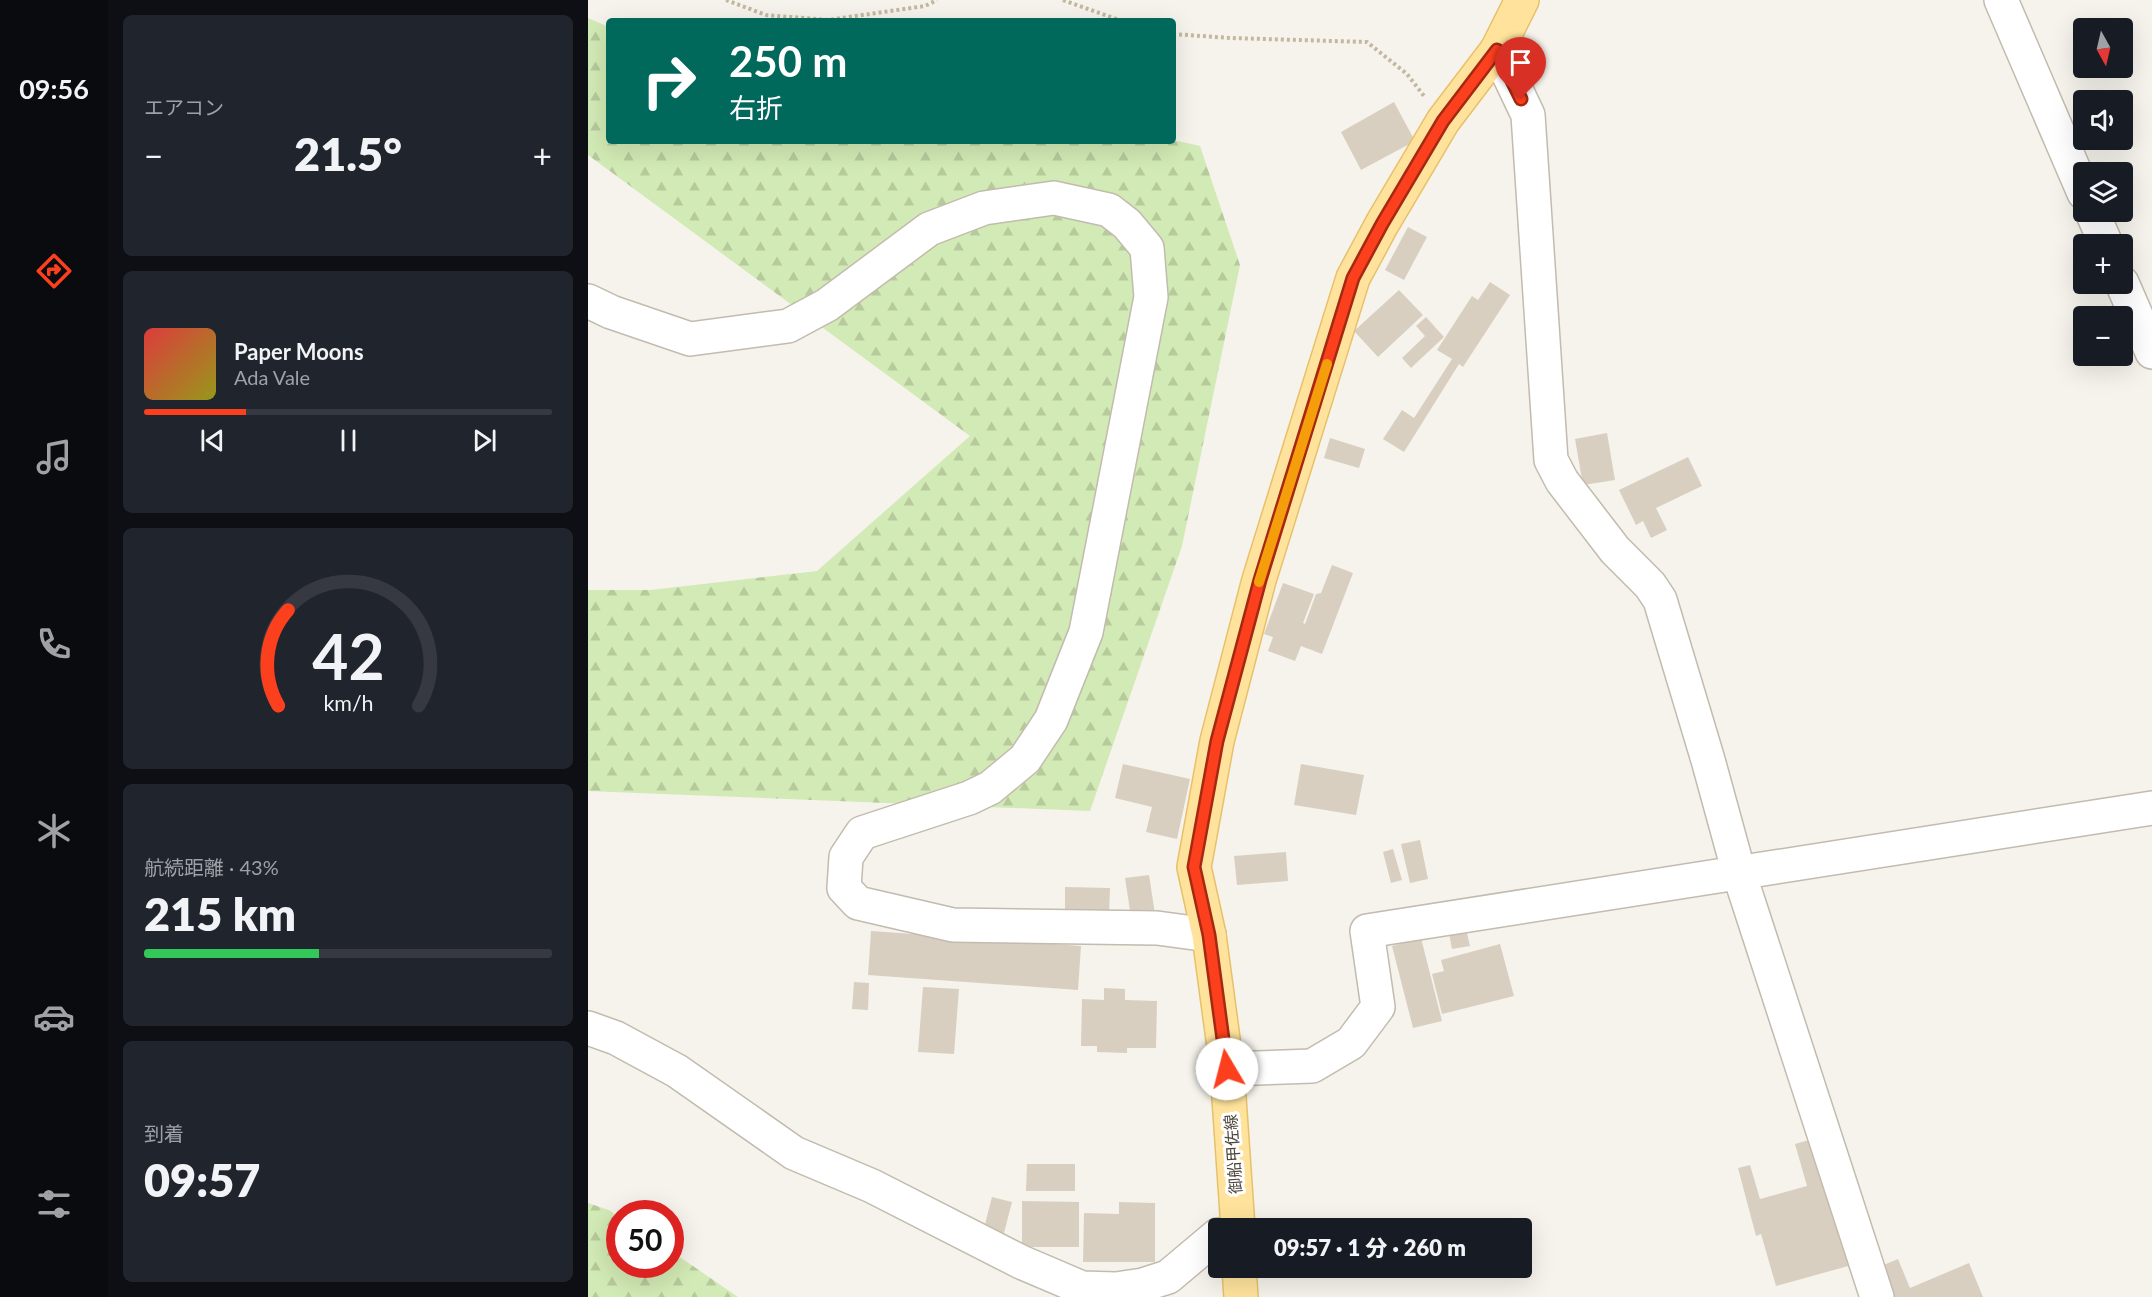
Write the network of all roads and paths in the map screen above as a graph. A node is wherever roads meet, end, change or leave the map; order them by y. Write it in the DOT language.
graph roads {
  1 [pos="726,0"];
  2 [pos="937,0"];
  3 [pos="1063,0"];
  4 [pos="1522,0"];
  5 [pos="2001,0"];
  6 [pos="803,18"];
  7 [pos="842,18"];
  8 [pos="1114,18"];
  9 [pos="1176,33"];
  10 [pos="1497,50"];
  11 [pos="1443,121"];
  12 [pos="2073,167"];
  13 [pos="2127,294"];
  14 [pos="588,302"];
  15 [pos="2152,352"];
  16 [pos="2152,808"];
  17 [pos="1738,873"];
  18 [pos="1209,935"];
  19 [pos="588,1028"];
  20 [pos="1227,1069"];
  21 [pos="1230,1218"];
  22 [pos="1208,1245"];
  23 [pos="1240,1278"];
  24 [pos="1241,1297"];
  25 [pos="1877,1297"];
  1 -- 6 [label="path"];
  2 -- 7 [label="path"];
  3 -- 8 [label="path"];
  4 -- 10 [label="main road, 御船甲佐線"];
  5 -- 12 [label="street"];
  9 -- 11 [label="path"];
  10 -- 11 [label="main road, 御船甲佐線"];
  10 -- 17 [label="street"];
  11 -- 18 [label="main road, 御船甲佐線"];
  13 -- 15 [label="street"];
  14 -- 18 [label="street"];
  16 -- 17 [label="street"];
  17 -- 20 [label="street"];
  17 -- 25 [label="street"];
  18 -- 20 [label="main road, 御船甲佐線"];
  19 -- 22 [label="street"];
  20 -- 21 [label="main road, 御船甲佐線"];
  23 -- 24 [label="main road"];
}
